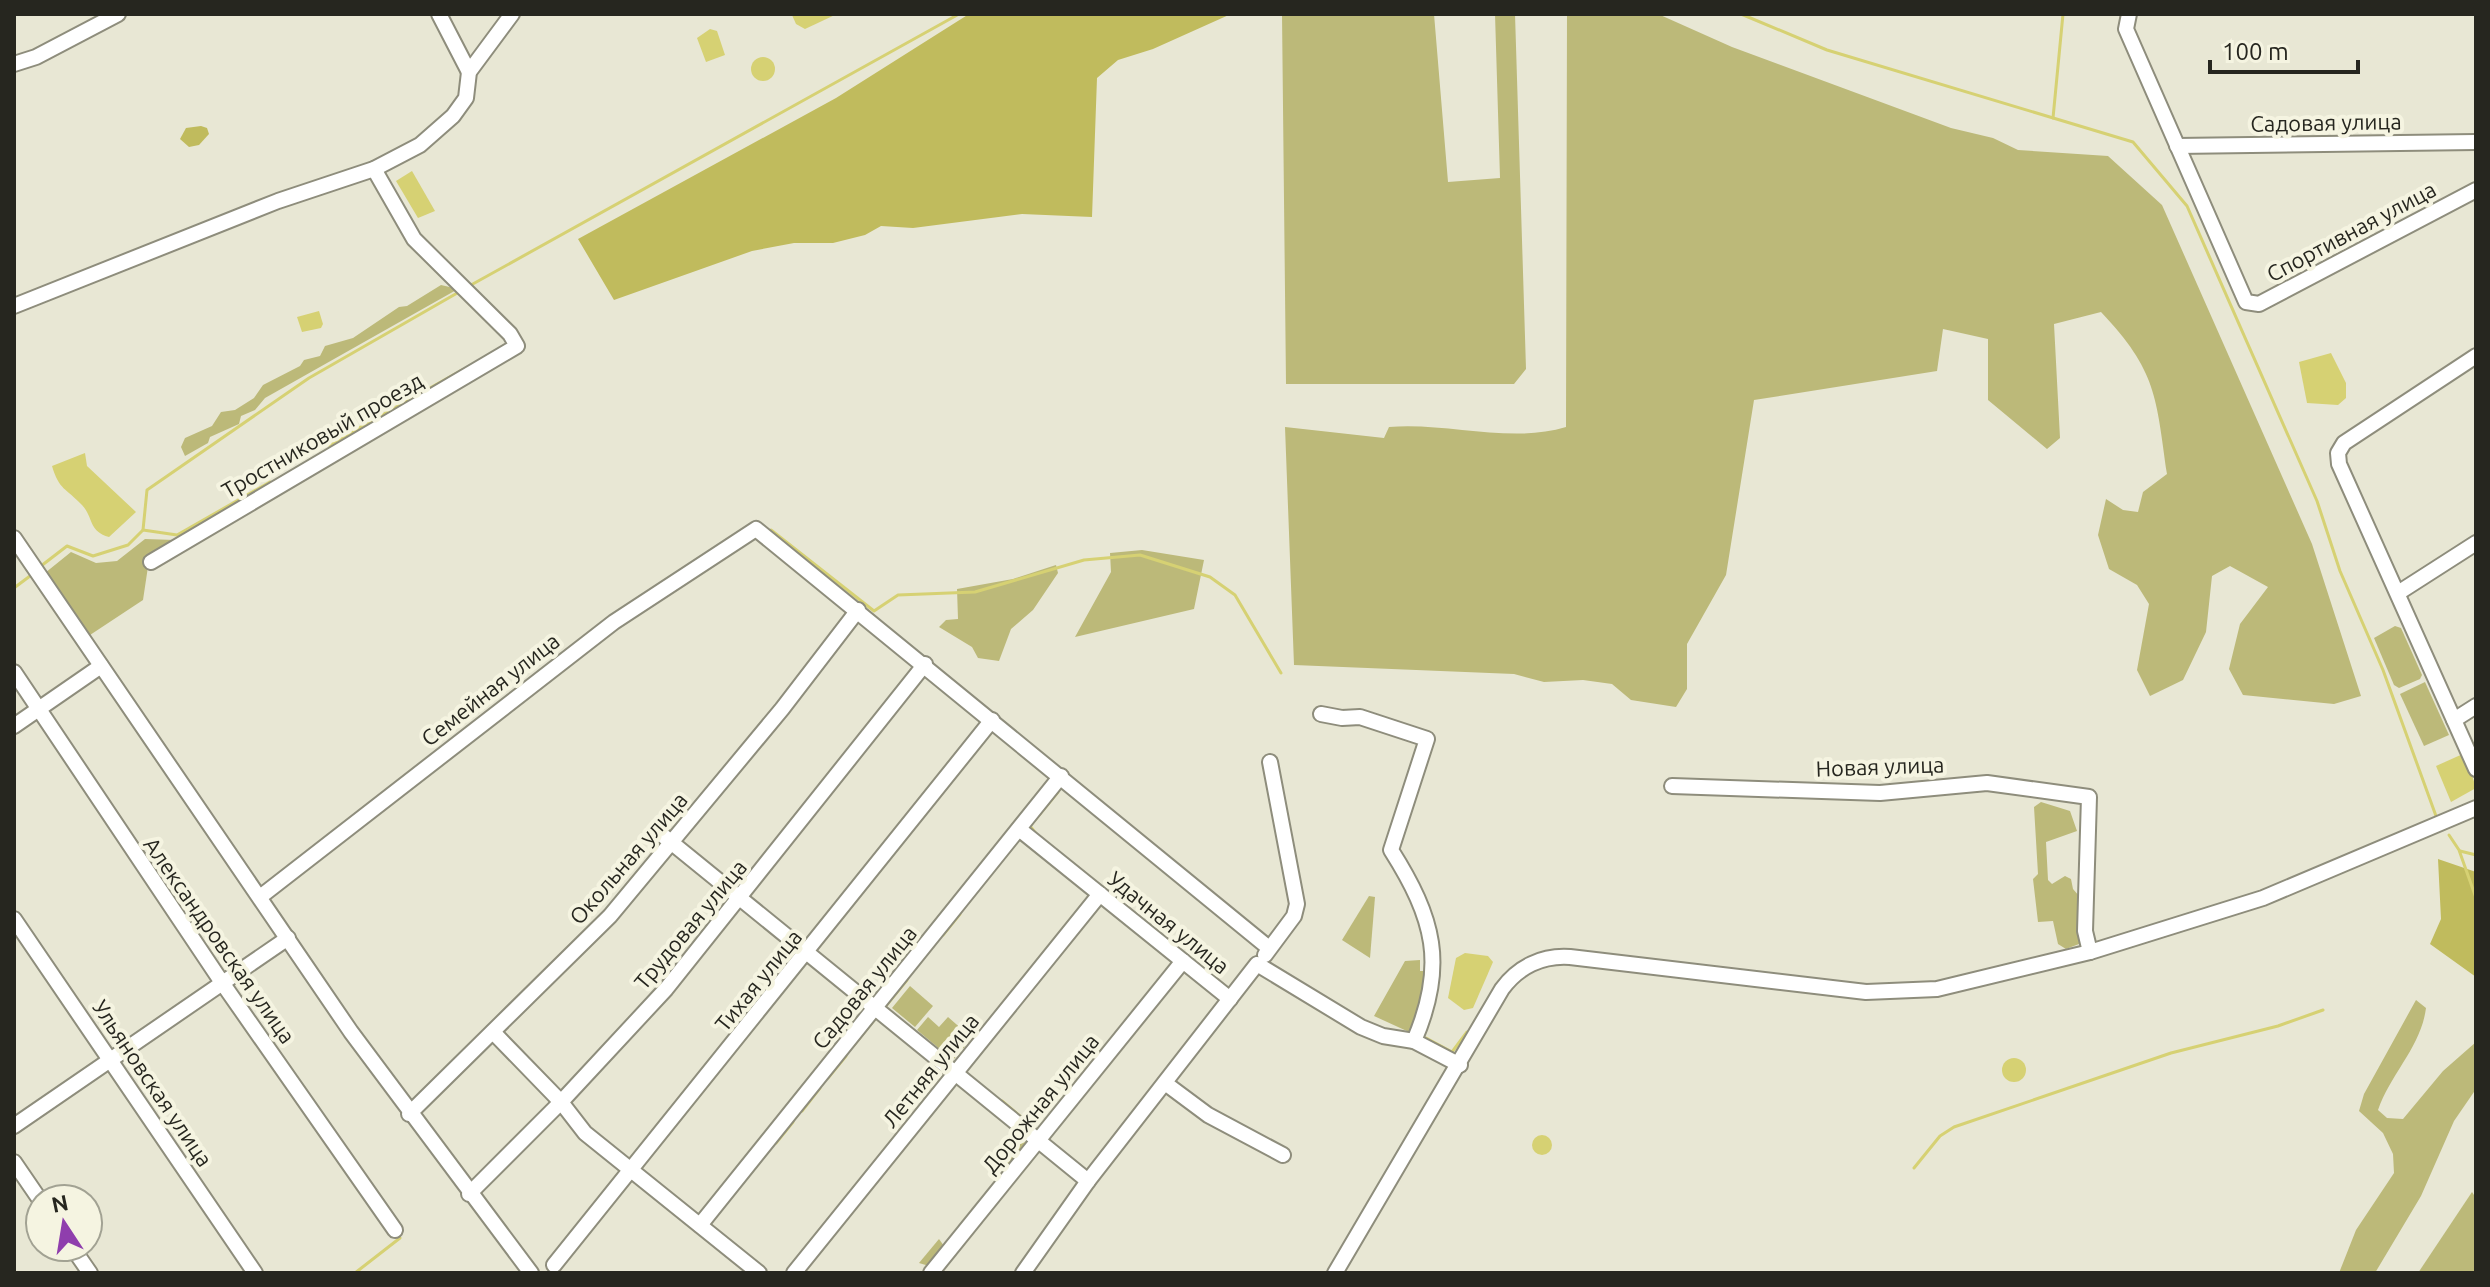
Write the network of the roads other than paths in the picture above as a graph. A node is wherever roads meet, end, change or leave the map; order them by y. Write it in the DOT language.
graph roads {
  1 [pos="118,14"];
  2 [pos="439,14"];
  3 [pos="512,14"];
  4 [pos="2129,14"];
  5 [pos="14,64"];
  6 [pos="469,72"];
  7 [pos="2476,142"];
  8 [pos="2177,146"];
  9 [pos="374,169"];
  10 [pos="2476,190"];
  11 [pos="14,306"];
  12 [pos="2476,356"];
  13 [pos="14,538"];
  14 [pos="2476,543"];
  15 [pos="151,562"];
  16 [pos="2398,593"];
  17 [pos="858,610"];
  18 [pos="925,664"];
  19 [pos="101,666"];
  20 [pos="14,672"];
  21 [pos="2476,706"];
  22 [pos="36,710"];
  23 [pos="1321,714"];
  24 [pos="992,720"];
  25 [pos="2454,720"];
  26 [pos="14,726"];
  27 [pos="1270,762"];
  28 [pos="2476,769"];
  29 [pos="1061,776"];
  30 [pos="1672,786"];
  31 [pos="2476,808"];
  32 [pos="1019,829"];
  33 [pos="667,838"];
  34 [pos="1100,894"];
  35 [pos="260,897"];
  36 [pos="741,898"];
  37 [pos="14,919"];
  38 [pos="288,938"];
  39 [pos="1269,948"];
  40 [pos="809,952"];
  41 [pos="2090,952"];
  42 [pos="1183,961"];
  43 [pos="1257,964"];
  44 [pos="223,984"];
  45 [pos="1230,999"];
  46 [pos="877,1006"];
  47 [pos="493,1032"];
  48 [pos="1414,1041"];
  49 [pos="111,1061"];
  50 [pos="1460,1065"];
  51 [pos="955,1073"];
  52 [pos="1165,1083"];
  53 [pos="561,1102"];
  54 [pos="409,1114"];
  55 [pos="14,1126"];
  56 [pos="1037,1142"];
  57 [pos="1283,1155"];
  58 [pos="14,1162"];
  59 [pos="632,1170"];
  60 [pos="1088,1181"];
  61 [pos="28,1183"];
  62 [pos="469,1194"];
  63 [pos="700,1225"];
  64 [pos="395,1230"];
  65 [pos="554,1265"];
  66 [pos="255,1273"];
  67 [pos="531,1273"];
  68 [pos="759,1273"];
  69 [pos="794,1273"];
  70 [pos="931,1273"];
  71 [pos="1023,1273"];
  72 [pos="1335,1273"];
  1 -- 5 [label="street"];
  2 -- 6 [label="street"];
  3 -- 6 [label="street"];
  4 -- 8 [label="street"];
  6 -- 9 [label="street"];
  7 -- 8 [label="street, Садовая улица"];
  8 -- 10 [label="street, Спортивная улица"];
  9 -- 11 [label="street"];
  9 -- 15 [label="street, Тростниковый проезд"];
  12 -- 16 [label="street"];
  13 -- 19 [label="street"];
  14 -- 16 [label="street"];
  16 -- 25 [label="street"];
  17 -- 18 [label="street"];
  17 -- 33 [label="street, Окольная улица"];
  17 -- 35 [label="street, Семейная улица"];
  18 -- 24 [label="street"];
  18 -- 36 [label="street, Трудовая улица"];
  19 -- 22 [label="street"];
  19 -- 35 [label="street"];
  20 -- 22 [label="street, Александровская улица"];
  21 -- 25 [label="street"];
  22 -- 26 [label="street"];
  22 -- 44 [label="street, Александровская улица"];
  23 -- 48 [label="street"];
  24 -- 29 [label="street"];
  24 -- 40 [label="street, Тихая улица"];
  25 -- 28 [label="street"];
  27 -- 39 [label="street"];
  29 -- 32 [label="street, Садовая улица"];
  29 -- 39 [label="street"];
  30 -- 41 [label="street, Новая улица"];
  31 -- 41 [label="street"];
  32 -- 34 [label="street, Удачная улица"];
  32 -- 46 [label="street, Садовая улица"];
  33 -- 36 [label="street"];
  33 -- 47 [label="street, Окольная улица"];
  34 -- 42 [label="street, Удачная улица"];
  34 -- 51 [label="street, Летняя улица"];
  35 -- 38 [label="street"];
  36 -- 40 [label="street"];
  36 -- 53 [label="street, Трудовая улица"];
  37 -- 49 [label="street, Ульяновская улица"];
  38 -- 44 [label="street"];
  38 -- 54 [label="street"];
  39 -- 43 [label="street"];
  40 -- 46 [label="street"];
  40 -- 59 [label="street, Тихая улица"];
  41 -- 50 [label="street"];
  42 -- 45 [label="street, Удачная улица"];
  42 -- 56 [label="street, Дорожная улица"];
  43 -- 45 [label="street, Удачная улица"];
  43 -- 48 [label="street, Удачная улица"];
  44 -- 49 [label="street"];
  44 -- 64 [label="street, Александровская улица"];
  45 -- 52 [label="street"];
  46 -- 51 [label="street"];
  46 -- 63 [label="street, Садовая улица"];
  47 -- 53 [label="street"];
  47 -- 54 [label="street, Окольная улица"];
  48 -- 50 [label="street, Удачная улица"];
  49 -- 55 [label="street"];
  49 -- 66 [label="street, Ульяновская улица"];
  50 -- 72 [label="street"];
  51 -- 56 [label="street"];
  51 -- 69 [label="street, Летняя улица"];
  52 -- 57 [label="street"];
  52 -- 60 [label="street"];
  53 -- 59 [label="street"];
  53 -- 62 [label="street, Трудовая улица"];
  54 -- 62 [label="street"];
  56 -- 60 [label="street"];
  56 -- 70 [label="street, Дорожная улица"];
  58 -- 61 [label="street"];
  59 -- 63 [label="street"];
  59 -- 65 [label="street, Тихая улица"];
  60 -- 71 [label="street"];
  62 -- 67 [label="street"];
  63 -- 68 [label="street"];
}
